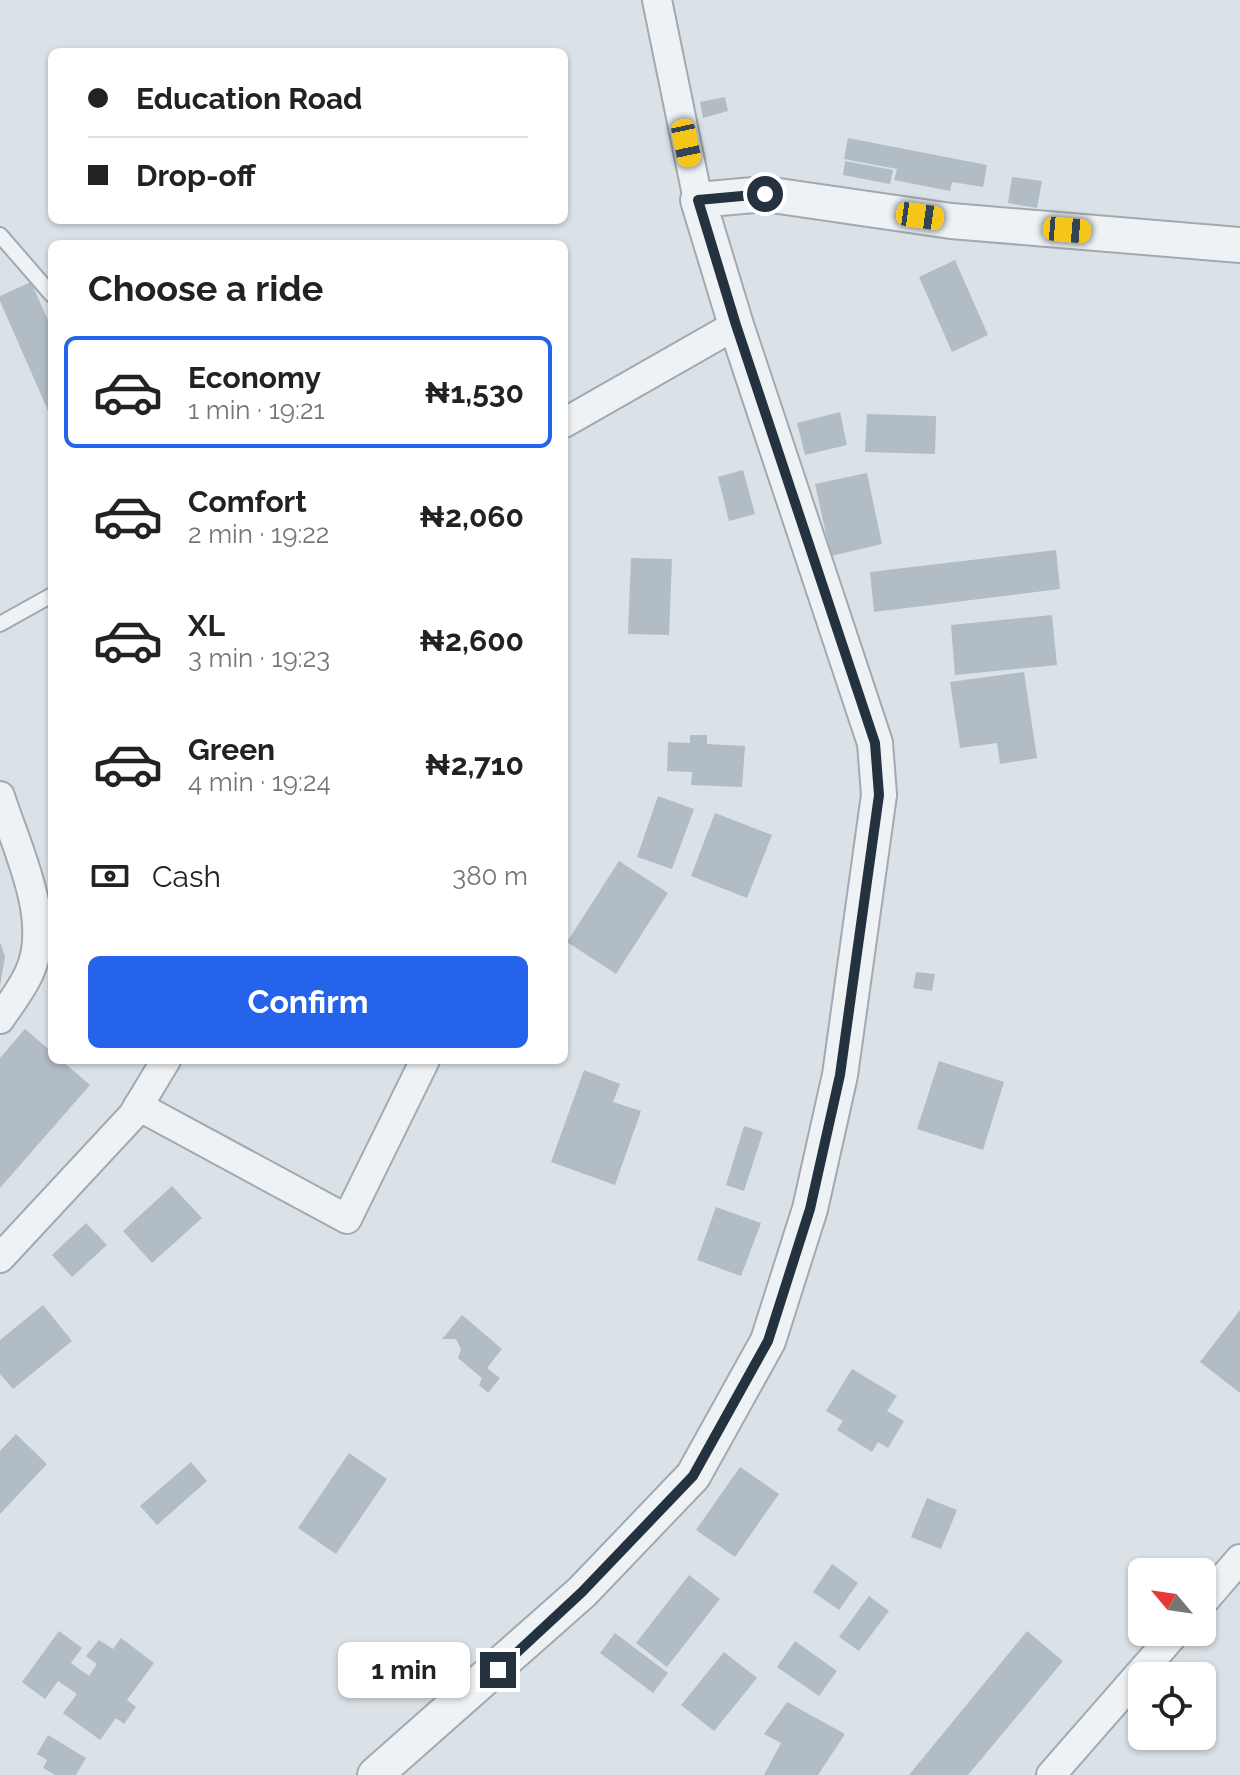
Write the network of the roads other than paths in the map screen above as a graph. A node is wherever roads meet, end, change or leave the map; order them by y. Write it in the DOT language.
graph roads {
  1 [pos="657,0"];
  2 [pos="698,200"];
  3 [pos="0,235"];
  4 [pos="1240,245"];
  5 [pos="48,290"];
  6 [pos="736,325"];
  7 [pos="568,421"];
  8 [pos="48,597"];
  9 [pos="0,624"];
  10 [pos="0,796"];
  11 [pos="7,846"];
  12 [pos="0,1019"];
  13 [pos="164,1064"];
  14 [pos="423,1064"];
  15 [pos="138,1106"];
  16 [pos="0,1258"];
  17 [pos="1240,1559"];
  18 [pos="1216,1587"];
  19 [pos="1164,1646"];
  20 [pos="375,1775"];
  21 [pos="1051,1775"];
  1 -- 2 [label="street"];
  2 -- 4 [label="street"];
  2 -- 6 [label="street"];
  3 -- 5 [label="lane"];
  6 -- 7 [label="street"];
  6 -- 20 [label="street"];
  8 -- 9 [label="lane"];
  10 -- 11 [label="street"];
  11 -- 12 [label="street"];
  13 -- 15 [label="street"];
  14 -- 15 [label="street"];
  15 -- 16 [label="street"];
  17 -- 18 [label="street"];
  19 -- 21 [label="street"];
}
